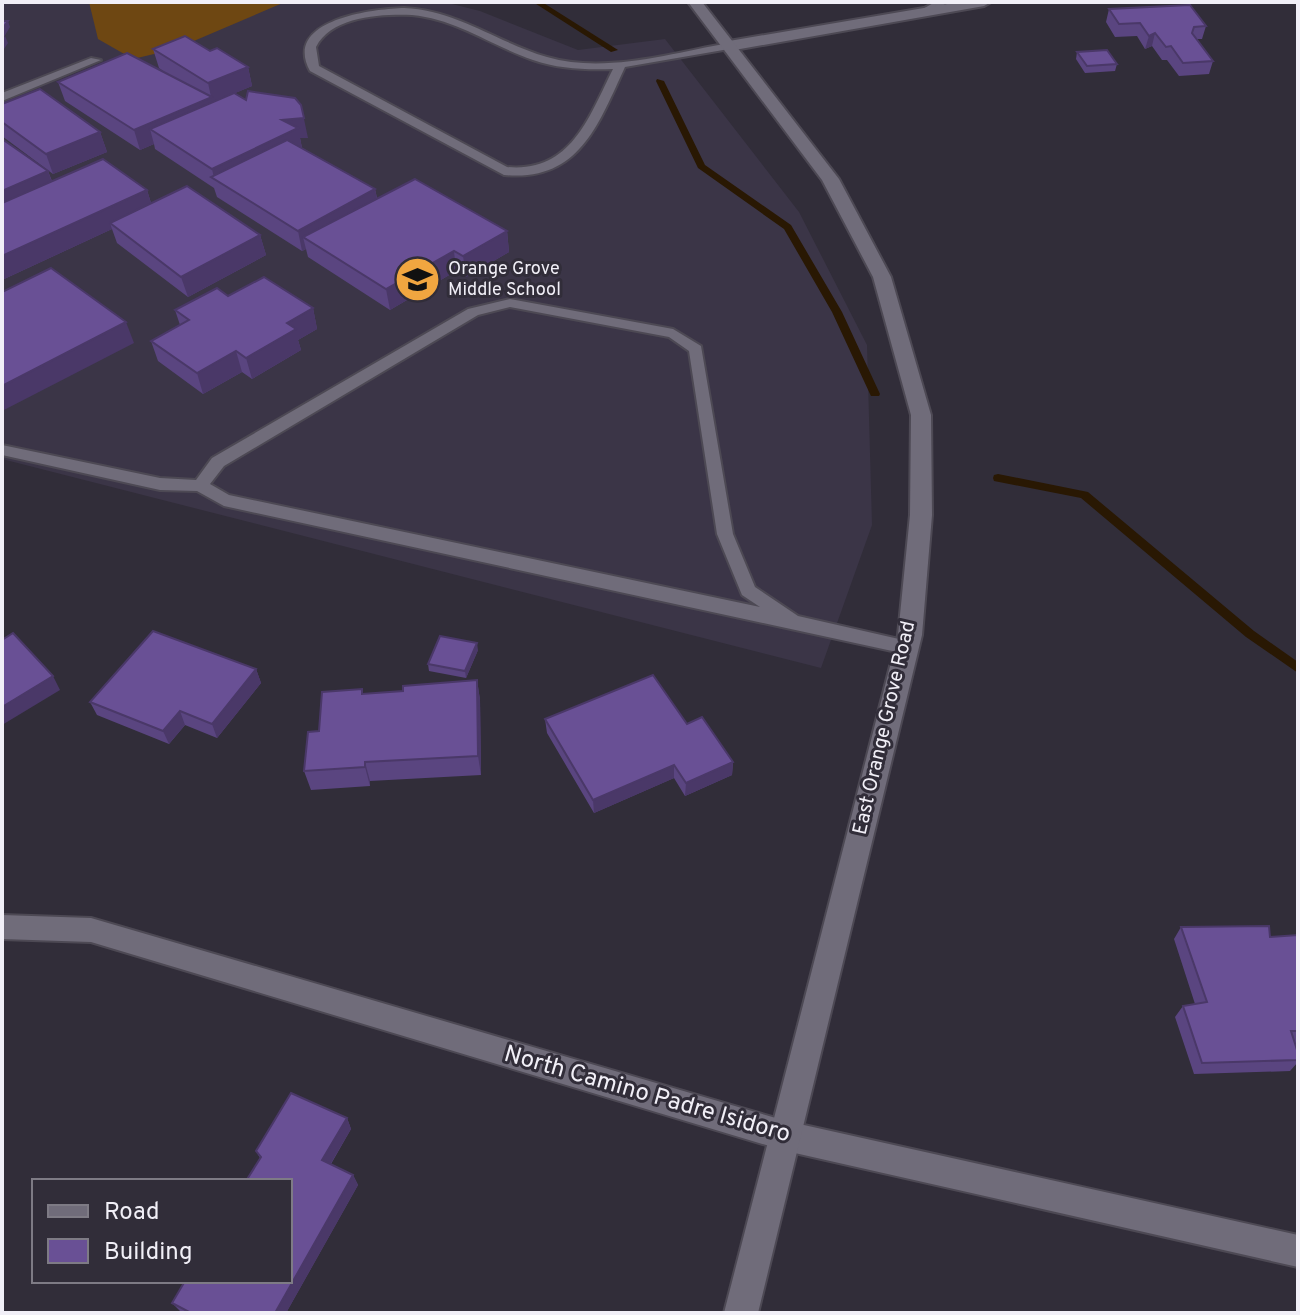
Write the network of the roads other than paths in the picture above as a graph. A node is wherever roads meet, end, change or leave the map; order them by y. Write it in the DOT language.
graph roads {
  1 [pos="695,2"];
  2 [pos="944,2"];
  3 [pos="984,2"];
  4 [pos="921,13"];
  5 [pos="729,46"];
  6 [pos="95,60"];
  7 [pos="621,64"];
  8 [pos="2,97"];
  9 [pos="2,450"];
  10 [pos="200,486"];
  11 [pos="793,621"];
  12 [pos="906,647"];
  13 [pos="2,927"];
  14 [pos="786,1136"];
  15 [pos="1298,1251"];
  16 [pos="741,1313"];
  1 -- 5 [label="main road, East Orange Grove Road"];
  2 -- 4 [label="lane"];
  3 -- 4 [label="main road"];
  4 -- 5 [label="main road"];
  5 -- 7 [label="lane"];
  5 -- 12 [label="main road, East Orange Grove Road"];
  6 -- 8 [label="lane"];
  7 -- 7 [label="lane"];
  9 -- 10 [label="lane"];
  10 -- 11 [label="lane"];
  10 -- 11 [label="lane"];
  11 -- 12 [label="lane"];
  12 -- 14 [label="main road, East Orange Grove Road"];
  13 -- 14 [label="main road, North Camino Padre Isidoro"];
  14 -- 15 [label="main road, North Camino Padre Isidoro"];
  14 -- 16 [label="main road, East Orange Grove Road"];
}
